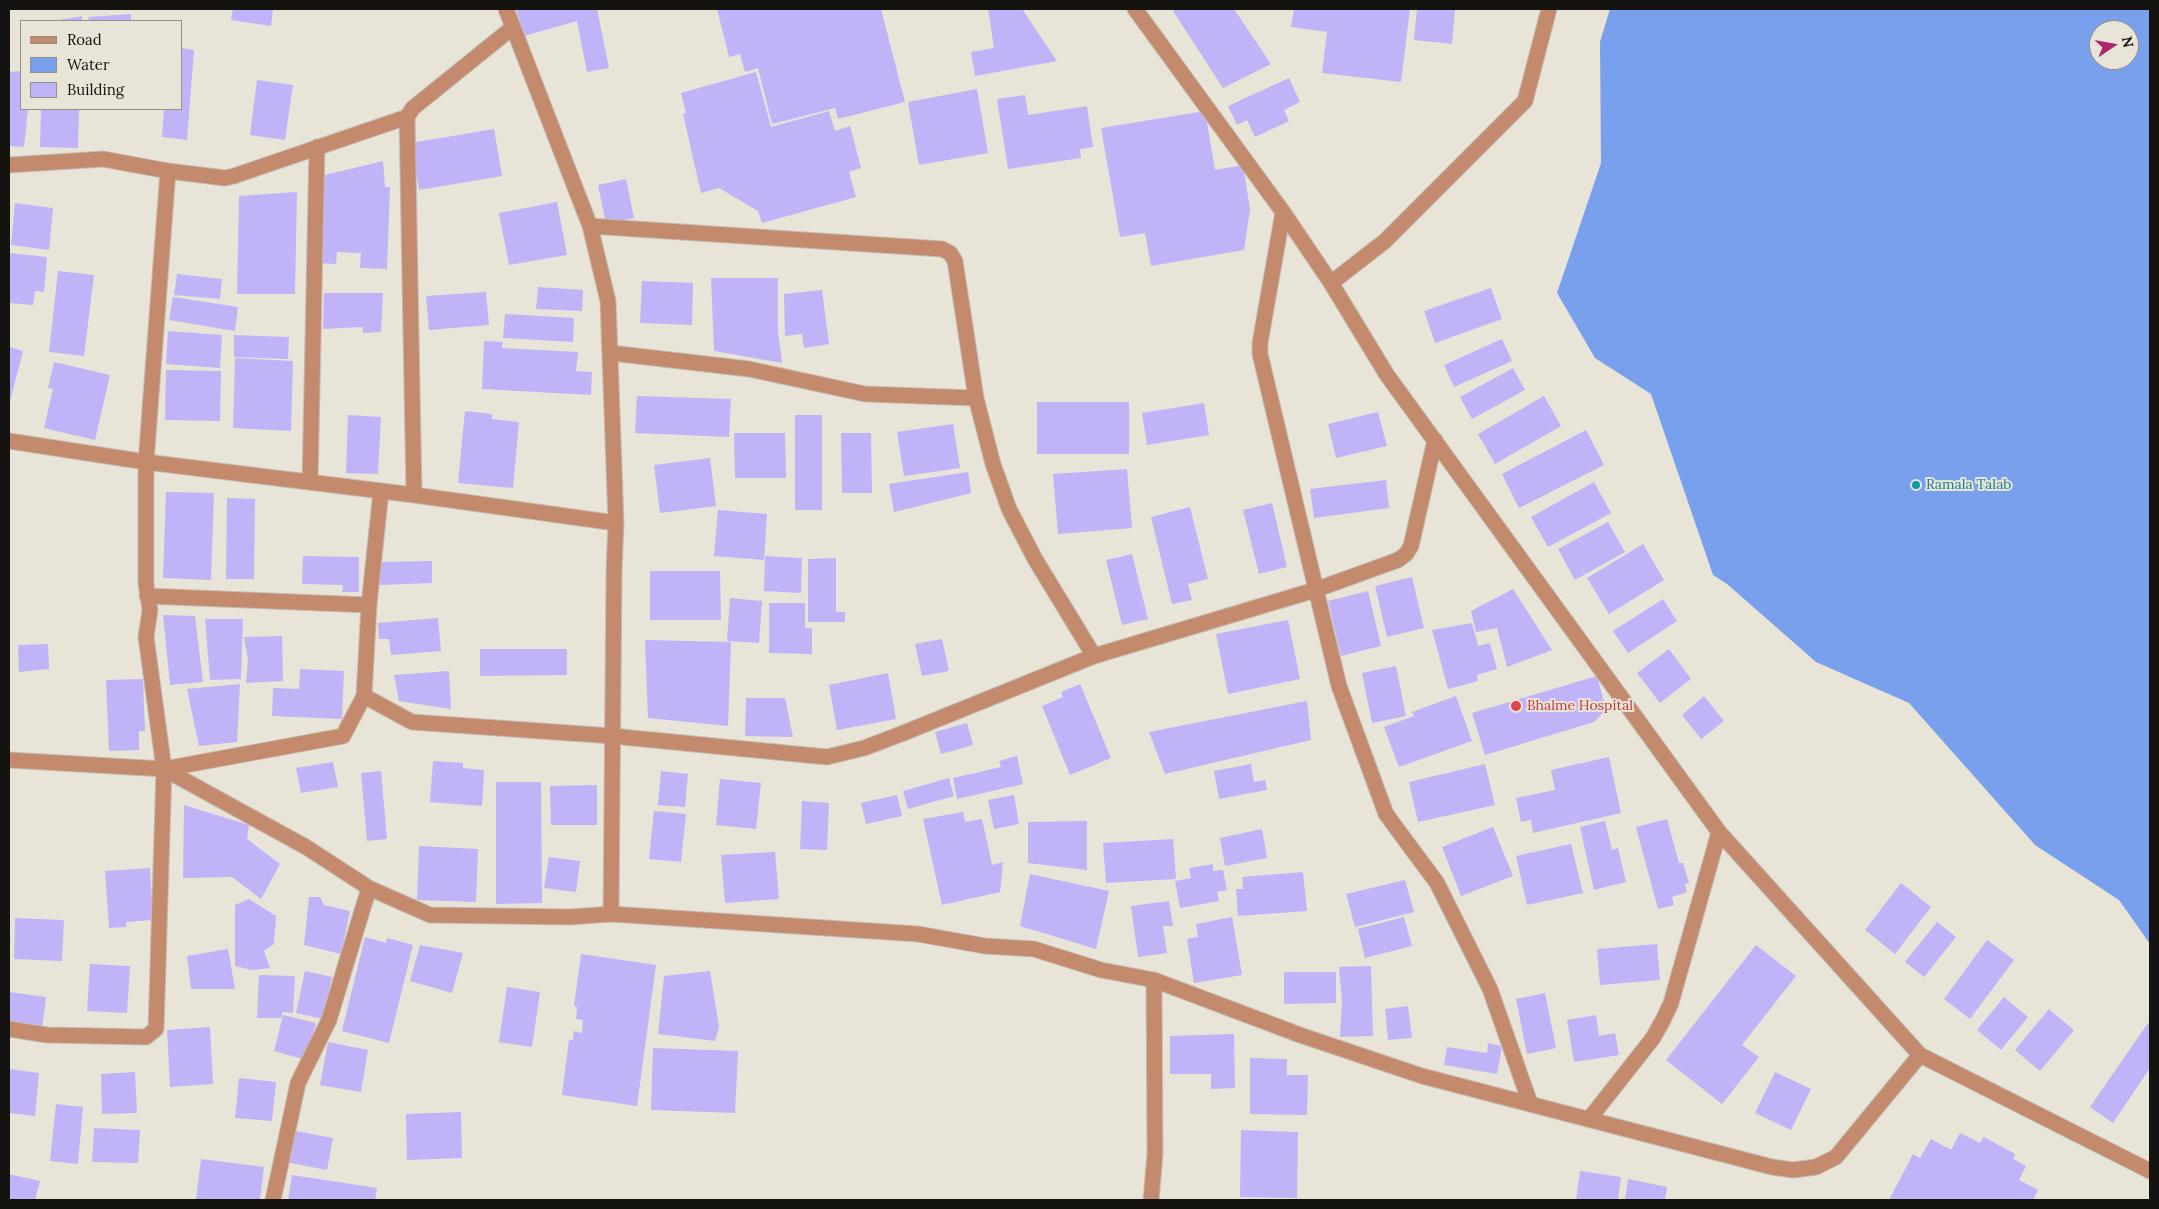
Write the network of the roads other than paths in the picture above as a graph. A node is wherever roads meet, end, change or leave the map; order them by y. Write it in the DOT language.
graph roads {
  1 [pos="506,9"];
  2 [pos="1135,9"];
  3 [pos="1549,9"];
  4 [pos="512,28"];
  5 [pos="407,117"];
  6 [pos="317,147"];
  7 [pos="9,165"];
  8 [pos="168,171"];
  9 [pos="1283,212"];
  10 [pos="590,226"];
  11 [pos="1331,283"];
  12 [pos="611,353"];
  13 [pos="976,398"];
  14 [pos="1435,440"];
  15 [pos="9,441"];
  16 [pos="146,462"];
  17 [pos="310,482"];
  18 [pos="381,491"];
  19 [pos="414,495"];
  20 [pos="616,523"];
  21 [pos="1315,590"];
  22 [pos="147,596"];
  23 [pos="369,605"];
  24 [pos="1094,656"];
  25 [pos="364,696"];
  26 [pos="612,736"];
  27 [pos="9,760"];
  28 [pos="164,770"];
  29 [pos="1719,832"];
  30 [pos="369,888"];
  31 [pos="611,914"];
  32 [pos="1154,980"];
  33 [pos="9,1029"];
  34 [pos="1920,1055"];
  35 [pos="1530,1103"];
  36 [pos="1590,1118"];
  37 [pos="2150,1171"];
  38 [pos="273,1200"];
  39 [pos="1151,1200"];
  1 -- 4 [label="street"];
  2 -- 9 [label="street"];
  3 -- 11 [label="street"];
  4 -- 5 [label="street"];
  4 -- 10 [label="street"];
  5 -- 6 [label="street"];
  5 -- 19 [label="street"];
  6 -- 8 [label="street"];
  6 -- 17 [label="street"];
  7 -- 8 [label="street"];
  8 -- 16 [label="street"];
  9 -- 11 [label="street"];
  9 -- 21 [label="street"];
  10 -- 12 [label="street"];
  10 -- 13 [label="street"];
  11 -- 14 [label="street"];
  12 -- 13 [label="street"];
  12 -- 20 [label="street"];
  13 -- 24 [label="street"];
  14 -- 21 [label="street"];
  14 -- 29 [label="street"];
  15 -- 16 [label="street"];
  16 -- 17 [label="street"];
  16 -- 22 [label="street"];
  17 -- 18 [label="street"];
  18 -- 19 [label="street"];
  18 -- 23 [label="street"];
  19 -- 20 [label="street"];
  20 -- 26 [label="street"];
  21 -- 24 [label="street"];
  21 -- 35 [label="street"];
  22 -- 23 [label="street"];
  22 -- 28 [label="street"];
  23 -- 25 [label="street"];
  24 -- 26 [label="street"];
  25 -- 26 [label="street"];
  25 -- 28 [label="street"];
  26 -- 31 [label="street"];
  27 -- 28 [label="street"];
  28 -- 30 [label="street"];
  28 -- 33 [label="street"];
  29 -- 34 [label="street"];
  29 -- 36 [label="street"];
  30 -- 31 [label="street"];
  30 -- 38 [label="street"];
  31 -- 32 [label="street"];
  32 -- 35 [label="street"];
  32 -- 39 [label="street"];
  34 -- 36 [label="street"];
  34 -- 37 [label="street"];
  35 -- 36 [label="street"];
}
